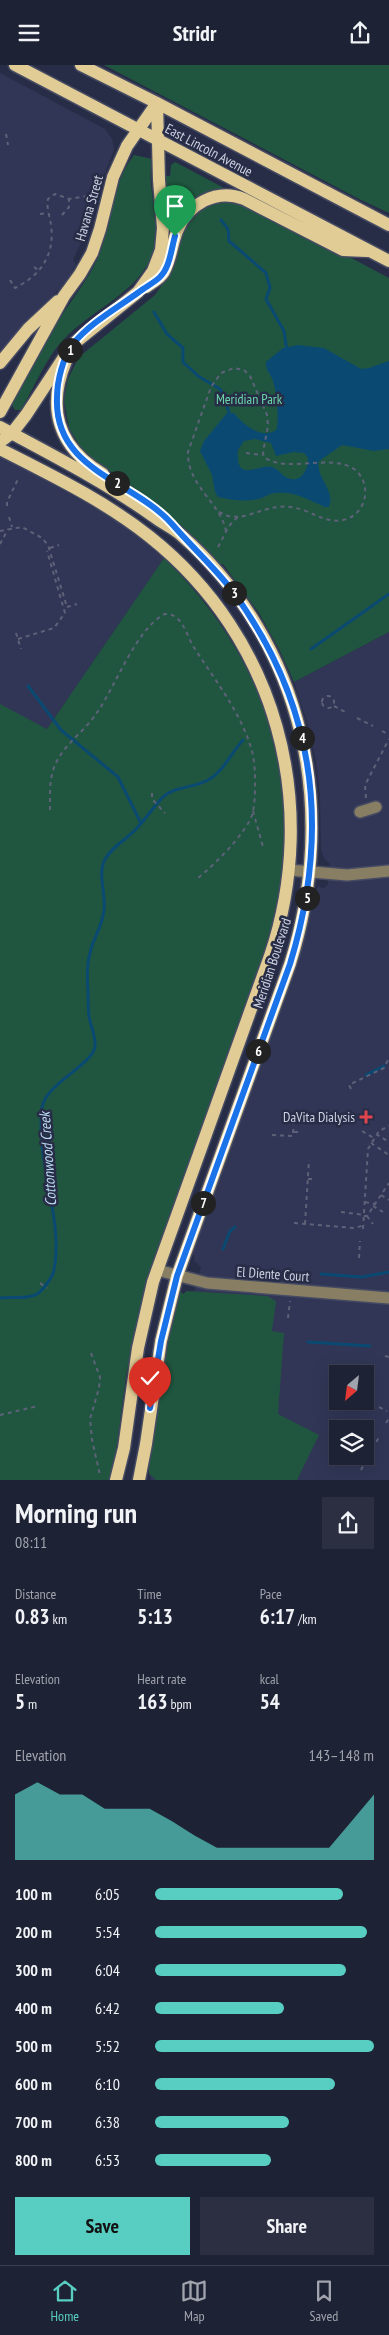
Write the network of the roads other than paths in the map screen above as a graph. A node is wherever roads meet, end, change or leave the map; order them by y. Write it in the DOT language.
graph roads {
  1 [pos="16,65"];
  2 [pos="81,65"];
  3 [pos="157,103"];
  4 [pos="138,130"];
  5 [pos="158,140"];
  6 [pos="389,225"];
  7 [pos="369,251"];
  8 [pos="389,261"];
  9 [pos="138,292"];
  10 [pos="64,296"];
  11 [pos="72,345"];
  12 [pos="0,363"];
  13 [pos="0,412"];
  14 [pos="0,427"];
  15 [pos="12,433"];
  16 [pos="0,441"];
  17 [pos="0,449"];
  18 [pos="176,530"];
  19 [pos="289,870"];
  20 [pos="389,871"];
  21 [pos="311,872"];
  22 [pos="157,1270"];
  23 [pos="177,1276"];
  24 [pos="389,1297"];
  25 [pos="116,1480"];
  26 [pos="138,1480"];
  1 -- 4 [label="main road, East Lincoln Avenue"];
  2 -- 3 [label="main road, East Lincoln Avenue"];
  3 -- 4 [label="main road, Havana Street"];
  3 -- 5 [label="main road"];
  3 -- 6 [label="main road, East Lincoln Avenue"];
  4 -- 5 [label="main road, East Lincoln Avenue"];
  4 -- 10 [label="main road, Havana Street"];
  5 -- 7 [label="main road, East Lincoln Avenue"];
  5 -- 9 [label="main road"];
  7 -- 8 [label="main road, East Lincoln Avenue"];
  7 -- 9 [label="main road"];
  9 -- 11 [label="main road"];
  10 -- 12 [label="main road"];
  10 -- 13 [label="main road, Havana Street"];
  11 -- 15 [label="main road"];
  11 -- 18 [label="main road"];
  14 -- 15 [label="main road, Meridian Boulevard"];
  15 -- 16 [label="main road"];
  15 -- 18 [label="main road, Meridian Boulevard"];
  17 -- 19 [label="main road, Meridian Boulevard"];
  18 -- 21 [label="main road, Meridian Boulevard"];
  19 -- 21 [label="street"];
  19 -- 22 [label="main road, Meridian Boulevard"];
  20 -- 21 [label="street"];
  21 -- 23 [label="main road, Meridian Boulevard"];
  22 -- 23 [label="street, El Diente Court"];
  22 -- 25 [label="main road, Meridian Boulevard"];
  23 -- 24 [label="street, El Diente Court"];
  23 -- 26 [label="main road, Meridian Boulevard"];
}
